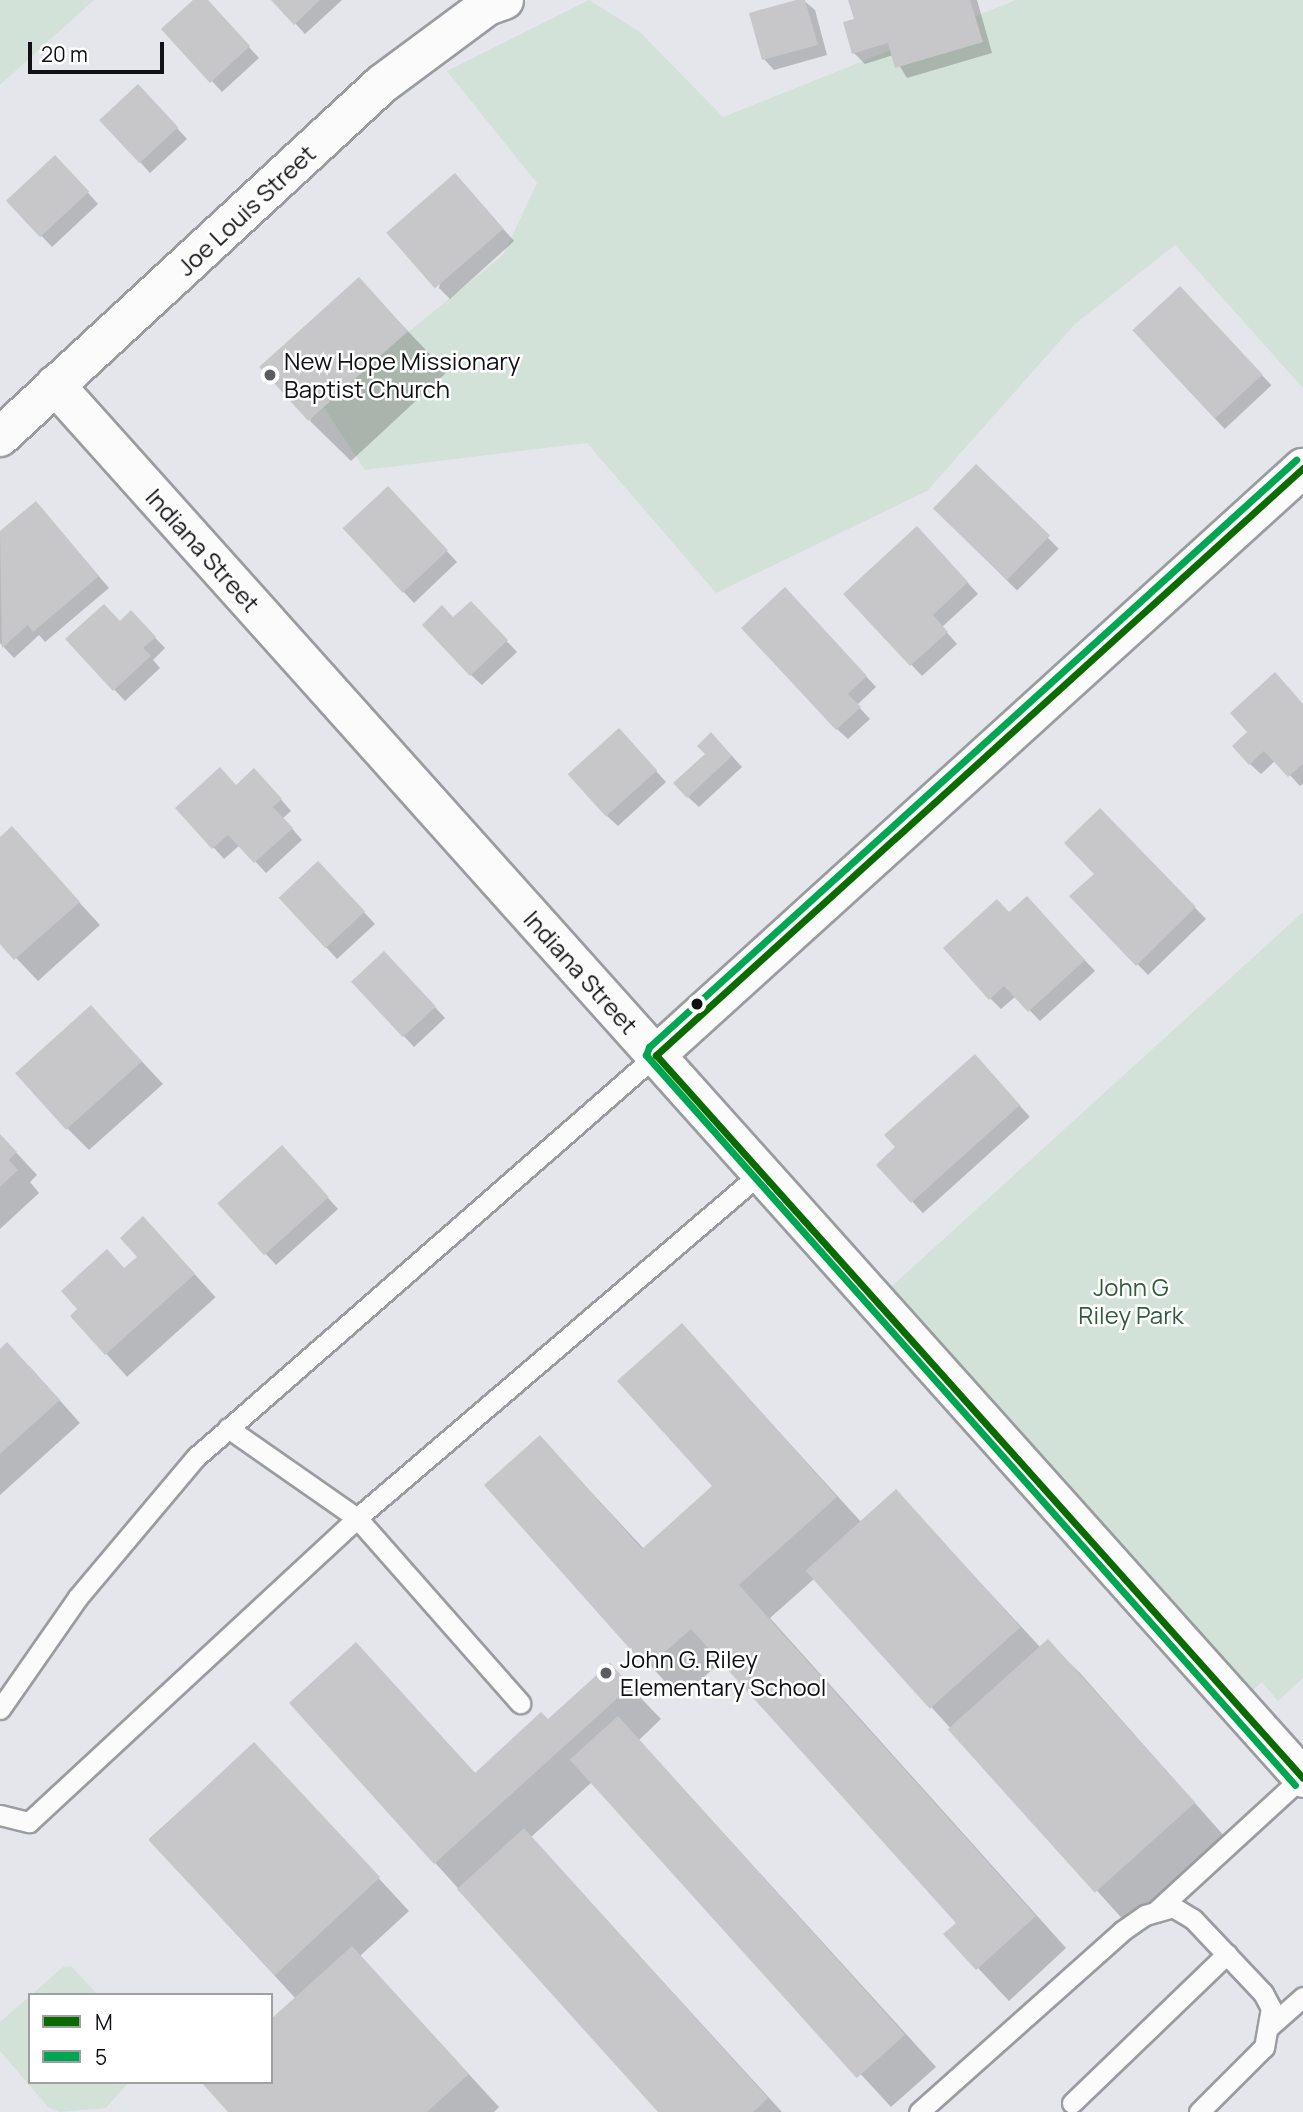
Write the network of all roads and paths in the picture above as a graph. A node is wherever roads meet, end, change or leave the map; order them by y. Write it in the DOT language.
graph roads {
  1 [pos="491,2"];
  2 [pos="55,385"];
  3 [pos="0,437"];
  4 [pos="1303,468"];
  5 [pos="656,1055"];
  6 [pos="762,1172"];
  7 [pos="228,1429"];
  8 [pos="357,1518"];
  9 [pos="520,1703"];
  10 [pos="0,1709"];
  11 [pos="1302,1778"];
  12 [pos="0,1815"];
  13 [pos="1157,1910"];
  14 [pos="1227,1954"];
  15 [pos="1303,1997"];
  16 [pos="1270,2026"];
  17 [pos="1072,2103"];
  18 [pos="919,2112"];
  19 [pos="1199,2112"];
  1 -- 2 [label="street, Joe Louis Street"];
  2 -- 3 [label="street, Joe Louis Street"];
  2 -- 5 [label="street, Indiana Street"];
  4 -- 5 [label="street"];
  5 -- 6 [label="street, Indiana Street"];
  5 -- 7 [label="lane"];
  6 -- 8 [label="lane"];
  6 -- 11 [label="street, Indiana Street"];
  7 -- 8 [label="lane"];
  7 -- 10 [label="lane"];
  8 -- 9 [label="lane"];
  8 -- 12 [label="lane"];
  11 -- 13 [label="lane"];
  13 -- 14 [label="lane"];
  13 -- 18 [label="lane"];
  14 -- 16 [label="lane"];
  14 -- 17 [label="lane"];
  15 -- 16 [label="lane"];
  16 -- 19 [label="lane"];
}
